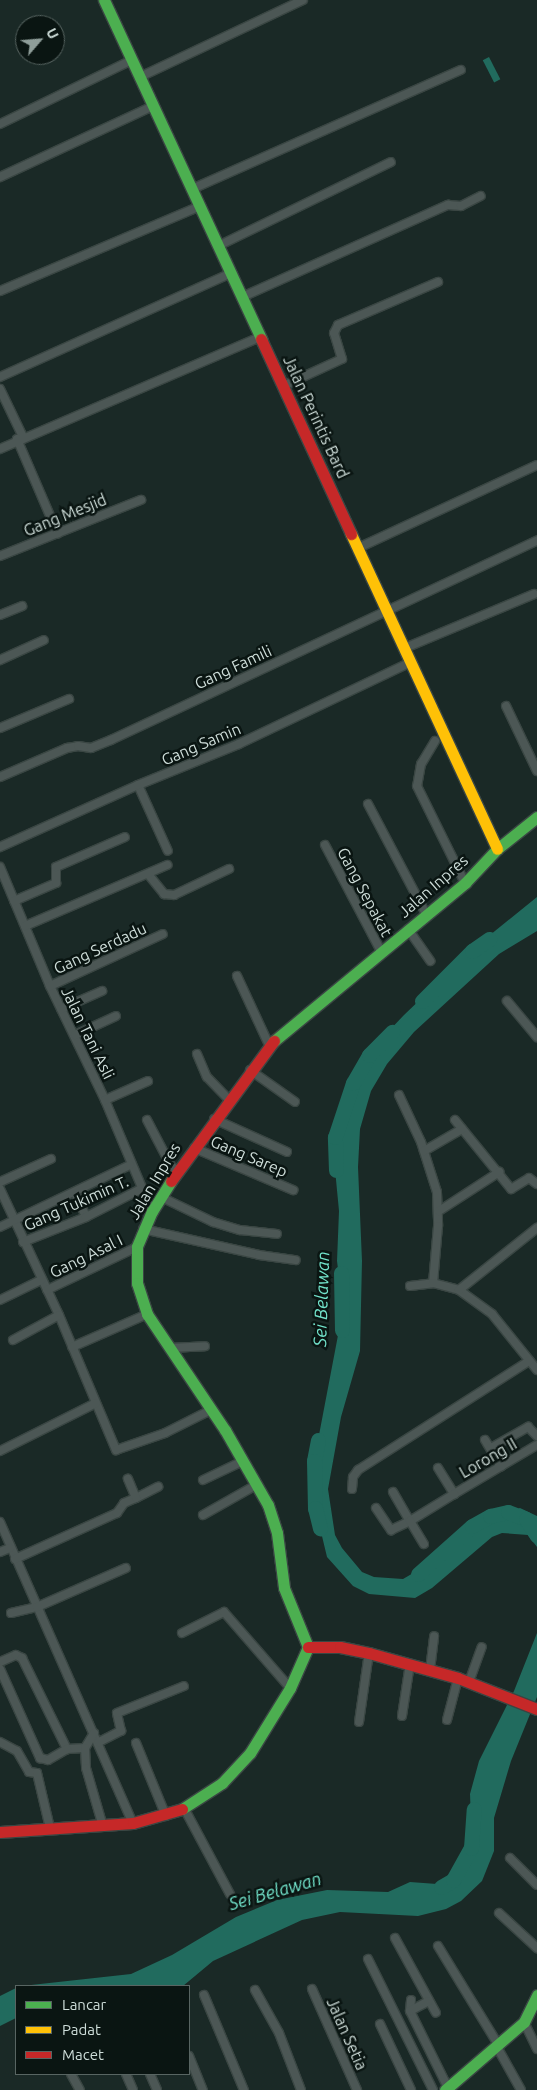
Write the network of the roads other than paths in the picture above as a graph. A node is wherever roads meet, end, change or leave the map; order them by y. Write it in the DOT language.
graph roads {
  1 [pos="104,0"];
  2 [pos="303,0"];
  3 [pos="132,60"];
  4 [pos="461,70"];
  5 [pos="140,77"];
  6 [pos="153,106"];
  7 [pos="0,124"];
  8 [pos="391,162"];
  9 [pos="0,177"];
  10 [pos="192,189"];
  11 [pos="482,196"];
  12 [pos="200,206"];
  13 [pos="218,246"];
  14 [pos="231,273"];
  15 [pos="438,282"];
  16 [pos="0,291"];
  17 [pos="242,297"];
  18 [pos="260,337"];
  19 [pos="0,377"];
  20 [pos="283,386"];
  21 [pos="0,389"];
  22 [pos="20,438"];
  23 [pos="0,449"];
  24 [pos="537,465"];
  25 [pos="140,500"];
  26 [pos="58,534"];
  27 [pos="537,540"];
  28 [pos="358,548"];
  29 [pos="0,556"];
  30 [pos="534,594"];
  31 [pos="22,606"];
  32 [pos="387,610"];
  33 [pos="0,615"];
  34 [pos="44,640"];
  35 [pos="405,648"];
  36 [pos="0,660"];
  37 [pos="411,662"];
  38 [pos="69,699"];
  39 [pos="506,706"];
  40 [pos="0,728"];
  41 [pos="436,741"];
  42 [pos="537,770"];
  43 [pos="0,777"];
  44 [pos="138,785"];
  45 [pos="368,804"];
  46 [pos="537,817"];
  47 [pos="125,837"];
  48 [pos="325,845"];
  49 [pos="0,848"];
  50 [pos="498,849"];
  51 [pos="168,851"];
  52 [pos="167,865"];
  53 [pos="0,867"];
  54 [pos="229,869"];
  55 [pos="148,874"];
  56 [pos="465,884"];
  57 [pos="14,901"];
  58 [pos="426,914"];
  59 [pos="25,926"];
  60 [pos="408,930"];
  61 [pos="163,934"];
  62 [pos="381,951"];
  63 [pos="430,961"];
  64 [pos="237,976"];
  65 [pos="50,986"];
  66 [pos="102,991"];
  67 [pos="507,1001"];
  68 [pos="61,1009"];
  69 [pos="116,1016"];
  70 [pos="75,1035"];
  71 [pos="537,1036"];
  72 [pos="269,1045"];
  73 [pos="197,1054"];
  74 [pos="250,1070"];
  75 [pos="148,1081"];
  76 [pos="399,1095"];
  77 [pos="228,1099"];
  78 [pos="105,1100"];
  79 [pos="295,1102"];
  80 [pos="214,1119"];
  81 [pos="147,1120"];
  82 [pos="455,1120"];
  83 [pos="462,1129"];
  84 [pos="194,1148"];
  85 [pos="424,1151"];
  86 [pos="287,1152"];
  87 [pos="51,1159"];
  88 [pos="130,1165"];
  89 [pos="178,1170"];
  90 [pos="498,1172"];
  91 [pos="0,1182"];
  92 [pos="537,1184"];
  93 [pos="0,1189"];
  94 [pos="141,1189"];
  95 [pos="293,1190"];
  96 [pos="75,1193"];
  97 [pos="161,1197"];
  98 [pos="152,1211"];
  99 [pos="438,1211"];
  100 [pos="86,1217"];
  101 [pos="13,1220"];
  102 [pos="0,1227"];
  103 [pos="537,1228"];
  104 [pos="143,1229"];
  105 [pos="277,1234"];
  106 [pos="23,1242"];
  107 [pos="137,1246"];
  108 [pos="296,1260"];
  109 [pos="41,1280"];
  110 [pos="433,1283"];
  111 [pos="410,1286"];
  112 [pos="47,1290"];
  113 [pos="459,1290"];
  114 [pos="0,1300"];
  115 [pos="147,1314"];
  116 [pos="59,1315"];
  117 [pos="13,1340"];
  118 [pos="205,1346"];
  119 [pos="72,1347"];
  120 [pos="170,1348"];
  121 [pos="530,1361"];
  122 [pos="537,1370"];
  123 [pos="96,1403"];
  124 [pos="211,1410"];
  125 [pos="537,1436"];
  126 [pos="486,1440"];
  127 [pos="537,1445"];
  128 [pos="491,1448"];
  129 [pos="0,1451"];
  130 [pos="244,1461"];
  131 [pos="501,1467"];
  132 [pos="438,1468"];
  133 [pos="128,1479"];
  134 [pos="203,1480"];
  135 [pos="256,1485"];
  136 [pos="158,1486"];
  137 [pos="352,1489"];
  138 [pos="393,1492"];
  139 [pos="454,1494"];
  140 [pos="136,1498"];
  141 [pos="376,1508"];
  142 [pos="203,1515"];
  143 [pos="410,1521"];
  144 [pos="0,1522"];
  145 [pos="424,1544"];
  146 [pos="10,1548"];
  147 [pos="0,1552"];
  148 [pos="15,1559"];
  149 [pos="126,1568"];
  150 [pos="37,1607"];
  151 [pos="11,1613"];
  152 [pos="182,1633"];
  153 [pos="434,1636"];
  154 [pos="482,1646"];
  155 [pos="308,1647"];
  156 [pos="369,1653"];
  157 [pos="0,1662"];
  158 [pos="410,1664"];
  159 [pos="0,1669"];
  160 [pos="430,1670"];
  161 [pos="464,1680"];
  162 [pos="184,1686"];
  163 [pos="290,1688"];
  164 [pos="535,1709"];
  165 [pos="402,1716"];
  166 [pos="447,1720"];
  167 [pos="358,1722"];
  168 [pos="94,1733"];
  169 [pos="0,1742"];
  170 [pos="99,1742"];
  171 [pos="136,1743"];
  172 [pos="85,1748"];
  173 [pos="67,1749"];
  174 [pos="184,1808"];
  175 [pos="166,1816"];
  176 [pos="102,1823"];
  177 [pos="133,1823"];
  178 [pos="50,1828"];
  179 [pos="0,1832"];
  180 [pos="510,1858"];
  181 [pos="537,1885"];
  182 [pos="230,1894"];
  183 [pos="499,1913"];
  184 [pos="395,1938"];
  185 [pos="438,1946"];
  186 [pos="537,1948"];
  187 [pos="368,1959"];
  188 [pos="255,1990"];
  189 [pos="312,1990"];
  190 [pos="204,1995"];
  191 [pos="537,1997"];
  192 [pos="411,2000"];
  193 [pos="429,2001"];
  194 [pos="410,2011"];
  195 [pos="436,2013"];
  196 [pos="524,2022"];
  197 [pos="380,2024"];
  198 [pos="498,2046"];
  199 [pos="537,2049"];
  200 [pos="190,2058"];
  201 [pos="72,2075"];
  202 [pos="126,2075"];
  203 [pos="150,2075"];
  204 [pos="446,2089"];
  205 [pos="80,2090"];
  206 [pos="133,2090"];
  207 [pos="157,2090"];
  208 [pos="203,2090"];
  209 [pos="244,2090"];
  210 [pos="301,2090"];
  211 [pos="357,2090"];
  212 [pos="411,2090"];
  213 [pos="433,2090"];
  214 [pos="521,2090"];
  1 -- 3 [label="street, Jalan Perintis Bard"];
  2 -- 5 [label="street"];
  3 -- 5 [label="street, Jalan Perintis Bard"];
  3 -- 7 [label="street"];
  4 -- 10 [label="street"];
  5 -- 6 [label="street, Jalan Perintis Bard"];
  6 -- 9 [label="street"];
  6 -- 10 [label="street, Jalan Perintis Bard"];
  8 -- 13 [label="street"];
  10 -- 12 [label="street, Jalan Perintis Bard"];
  11 -- 17 [label="street"];
  12 -- 13 [label="street, Jalan Perintis Bard"];
  12 -- 16 [label="street"];
  13 -- 14 [label="street, Jalan Perintis Bard"];
  14 -- 17 [label="street, Jalan Perintis Bard"];
  14 -- 19 [label="street"];
  15 -- 20 [label="street"];
  17 -- 18 [label="street, Jalan Perintis Bard"];
  18 -- 20 [label="street, Jalan Perintis Bard"];
  18 -- 22 [label="street"];
  20 -- 28 [label="street, Jalan Perintis Bard"];
  21 -- 22 [label="street"];
  22 -- 23 [label="street"];
  22 -- 26 [label="street"];
  24 -- 28 [label="street"];
  25 -- 26 [label="street, Gang Mesjid"];
  26 -- 29 [label="street, Gang Mesjid"];
  27 -- 32 [label="street, Gang Famili"];
  28 -- 32 [label="street, Jalan Perintis Bard"];
  30 -- 35 [label="street"];
  31 -- 33 [label="street"];
  32 -- 35 [label="street, Jalan Perintis Bard"];
  32 -- 43 [label="street, Gang Famili"];
  34 -- 36 [label="street"];
  35 -- 37 [label="street, Jalan Perintis Bard"];
  37 -- 44 [label="street, Gang Samin"];
  37 -- 50 [label="street, Jalan Perintis Bard"];
  38 -- 40 [label="street"];
  39 -- 42 [label="street"];
  41 -- 56 [label="street"];
  44 -- 49 [label="street, Gang Samin"];
  44 -- 51 [label="street"];
  45 -- 58 [label="street"];
  46 -- 50 [label="street, Jalan Inpres"];
  47 -- 57 [label="street"];
  48 -- 62 [label="street, Gang Sepakat"];
  50 -- 56 [label="street, Jalan Inpres"];
  52 -- 55 [label="street"];
  53 -- 57 [label="street, Jalan Tani Asli"];
  54 -- 55 [label="street"];
  55 -- 59 [label="street"];
  56 -- 58 [label="street, Jalan Inpres"];
  57 -- 59 [label="street, Jalan Tani Asli"];
  58 -- 60 [label="street, Jalan Inpres"];
  59 -- 65 [label="street, Jalan Tani Asli"];
  60 -- 62 [label="street, Jalan Inpres"];
  60 -- 63 [label="street"];
  61 -- 65 [label="street, Gang Serdadu"];
  62 -- 72 [label="street, Jalan Inpres"];
  64 -- 72 [label="street"];
  65 -- 68 [label="street, Jalan Tani Asli"];
  66 -- 68 [label="street"];
  67 -- 71 [label="street"];
  68 -- 70 [label="street, Jalan Tani Asli"];
  69 -- 70 [label="street"];
  70 -- 78 [label="street, Jalan Tani Asli"];
  72 -- 74 [label="street, Jalan Inpres"];
  73 -- 77 [label="street"];
  74 -- 77 [label="street, Jalan Inpres"];
  74 -- 79 [label="street"];
  75 -- 78 [label="street"];
  76 -- 85 [label="street"];
  77 -- 80 [label="street, Jalan Inpres"];
  78 -- 88 [label="street, Jalan Tani Asli"];
  80 -- 84 [label="street, Jalan Inpres"];
  80 -- 86 [label="street"];
  81 -- 89 [label="street"];
  82 -- 83 [label="street"];
  83 -- 85 [label="street"];
  83 -- 90 [label="street"];
  84 -- 89 [label="street, Jalan Inpres"];
  84 -- 95 [label="street, Gang Sarep"];
  85 -- 99 [label="street"];
  87 -- 91 [label="street"];
  88 -- 94 [label="street, Jalan Tani Asli"];
  88 -- 96 [label="street"];
  89 -- 97 [label="street, Jalan Inpres"];
  90 -- 92 [label="street"];
  90 -- 99 [label="street"];
  93 -- 101 [label="street"];
  94 -- 98 [label="street, Jalan Tani Asli"];
  94 -- 100 [label="street, Gang Tukimin T."];
  96 -- 100 [label="street"];
  96 -- 101 [label="street"];
  97 -- 98 [label="street, Jalan Inpres"];
  97 -- 105 [label="street"];
  98 -- 104 [label="street, Jalan Inpres"];
  99 -- 110 [label="street"];
  100 -- 106 [label="street, Gang Tukimin T."];
  101 -- 102 [label="street"];
  101 -- 106 [label="street"];
  103 -- 113 [label="street"];
  104 -- 107 [label="street, Jalan Inpres"];
  104 -- 108 [label="street"];
  106 -- 109 [label="street"];
  107 -- 112 [label="street, Gang Asal I"];
  107 -- 115 [label="street, Jalan Inpres"];
  109 -- 112 [label="street"];
  109 -- 114 [label="street"];
  110 -- 111 [label="street"];
  110 -- 113 [label="street"];
  112 -- 116 [label="street"];
  113 -- 121 [label="street"];
  115 -- 119 [label="street"];
  115 -- 120 [label="street, Jalan Inpres"];
  116 -- 117 [label="street"];
  116 -- 119 [label="street"];
  118 -- 120 [label="street"];
  119 -- 123 [label="street"];
  120 -- 124 [label="street, Jalan Inpres"];
  121 -- 122 [label="street"];
  121 -- 137 [label="street"];
  123 -- 124 [label="street"];
  123 -- 129 [label="street"];
  124 -- 130 [label="street, Jalan Inpres"];
  125 -- 128 [label="street"];
  126 -- 128 [label="street"];
  127 -- 131 [label="street, Lorong II"];
  128 -- 131 [label="street"];
  130 -- 134 [label="street"];
  130 -- 135 [label="street, Jalan Inpres"];
  131 -- 139 [label="street, Lorong II"];
  132 -- 139 [label="street, Lorong II"];
  133 -- 140 [label="street"];
  135 -- 142 [label="street"];
  135 -- 155 [label="street, Jalan Inpres"];
  136 -- 140 [label="street"];
  138 -- 143 [label="street"];
  139 -- 143 [label="street"];
  140 -- 148 [label="street"];
  141 -- 143 [label="street"];
  143 -- 145 [label="street"];
  144 -- 146 [label="street"];
  146 -- 147 [label="street"];
  146 -- 148 [label="street"];
  148 -- 150 [label="street"];
  149 -- 150 [label="street"];
  150 -- 151 [label="street"];
  150 -- 168 [label="street"];
  152 -- 163 [label="street"];
  153 -- 160 [label="street"];
  154 -- 161 [label="street"];
  155 -- 156 [label="street"];
  155 -- 163 [label="street"];
  156 -- 158 [label="street"];
  156 -- 167 [label="street"];
  157 -- 173 [label="street"];
  158 -- 160 [label="street"];
  158 -- 165 [label="street"];
  159 -- 173 [label="street"];
  160 -- 161 [label="street"];
  161 -- 164 [label="street"];
  161 -- 166 [label="street"];
  162 -- 170 [label="street"];
  163 -- 174 [label="street"];
  168 -- 170 [label="street"];
  168 -- 172 [label="street"];
  169 -- 178 [label="street"];
  170 -- 177 [label="street"];
  171 -- 175 [label="street"];
  172 -- 173 [label="street"];
  172 -- 176 [label="street"];
  174 -- 175 [label="street"];
  174 -- 182 [label="street"];
  175 -- 177 [label="street"];
  176 -- 177 [label="street"];
  176 -- 178 [label="street"];
  178 -- 179 [label="street"];
  180 -- 181 [label="street"];
  183 -- 186 [label="street"];
  184 -- 193 [label="street"];
  185 -- 198 [label="street"];
  187 -- 213 [label="street"];
  188 -- 210 [label="street"];
  189 -- 211 [label="street, Jalan Setia"];
  190 -- 209 [label="street"];
  191 -- 196 [label="street"];
  192 -- 194 [label="street"];
  193 -- 194 [label="street"];
  193 -- 195 [label="street"];
  194 -- 204 [label="street"];
  196 -- 198 [label="street"];
  196 -- 199 [label="street"];
  197 -- 212 [label="street"];
  198 -- 204 [label="street"];
  198 -- 214 [label="street"];
  200 -- 208 [label="street"];
  201 -- 205 [label="street"];
  202 -- 206 [label="street"];
  203 -- 207 [label="street"];
}
